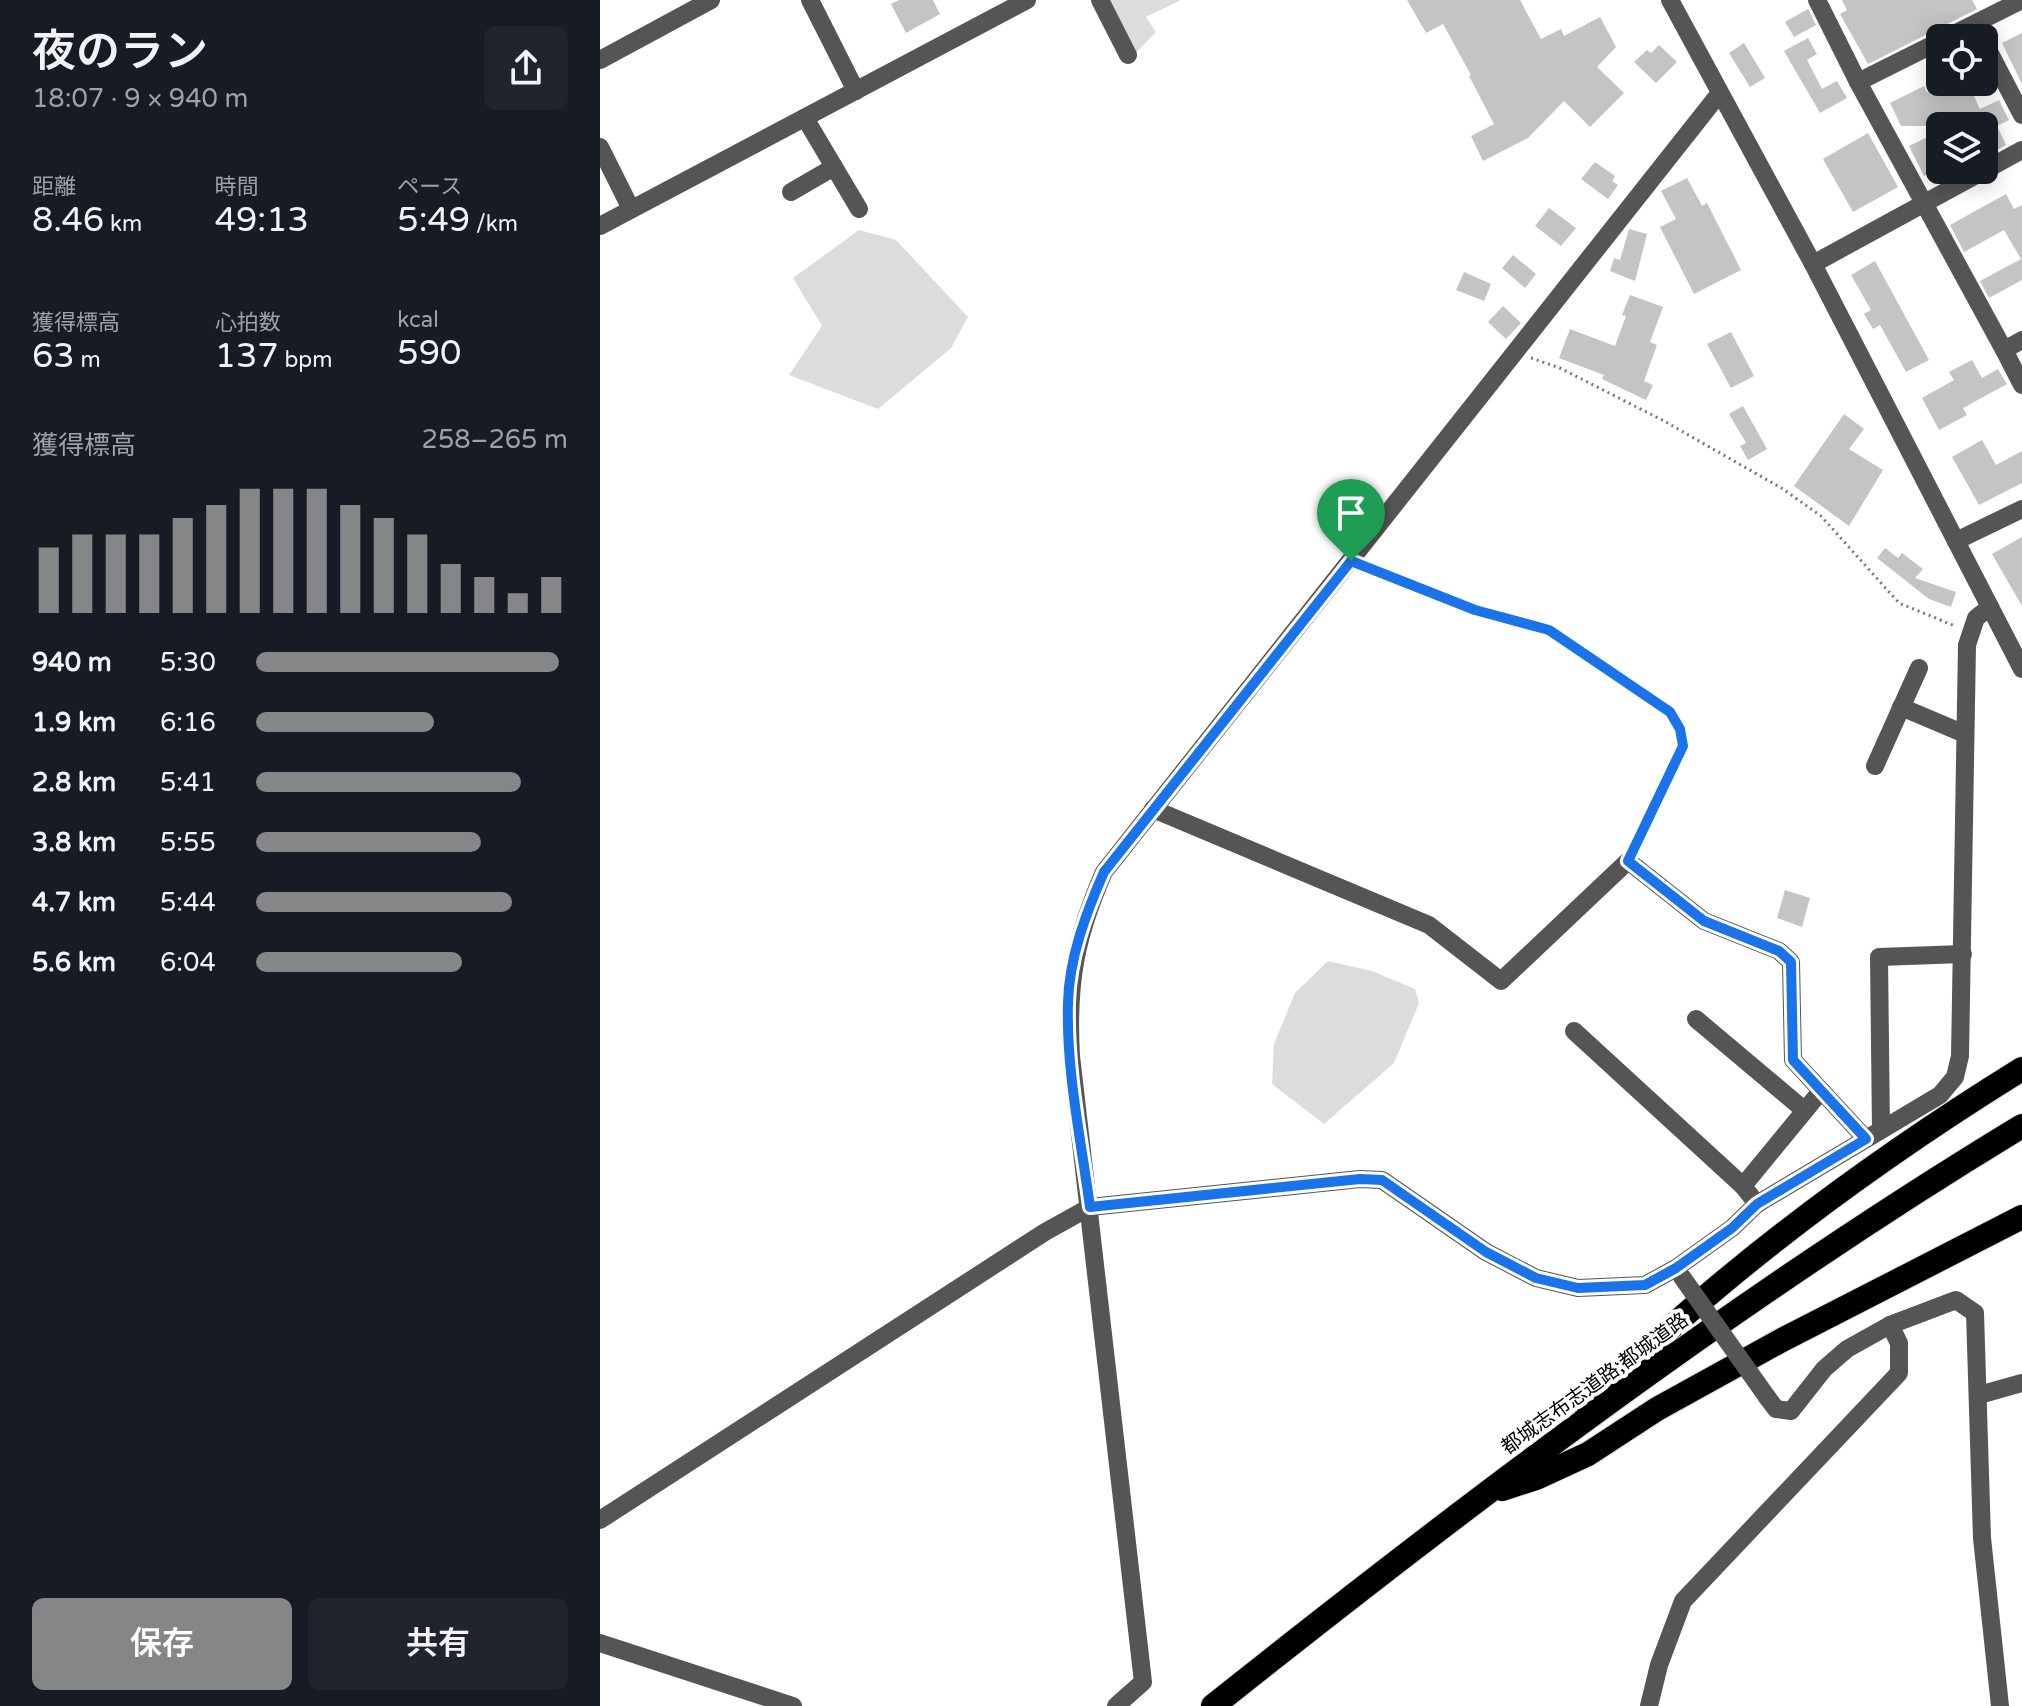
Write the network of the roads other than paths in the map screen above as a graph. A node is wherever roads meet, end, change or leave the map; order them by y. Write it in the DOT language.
graph roads {
  1 [pos="711,0"];
  2 [pos="810,0"];
  3 [pos="1027,0"];
  4 [pos="1100,0"];
  5 [pos="1670,0"];
  6 [pos="1817,0"];
  7 [pos="2022,0"];
  8 [pos="1993,24"];
  9 [pos="1926,48"];
  10 [pos="1128,55"];
  11 [pos="600,60"];
  12 [pos="1998,69"];
  13 [pos="1858,82"];
  14 [pos="856,91"];
  15 [pos="1719,94"];
  16 [pos="2022,115"];
  17 [pos="805,118"];
  18 [pos="600,147"];
  19 [pos="2022,150"];
  20 [pos="834,167"];
  21 [pos="791,192"];
  22 [pos="1924,203"];
  23 [pos="631,209"];
  24 [pos="859,209"];
  25 [pos="600,226"];
  26 [pos="1813,264"];
  27 [pos="2022,340"];
  28 [pos="2004,350"];
  29 [pos="2022,385"];
  30 [pos="2022,509"];
  31 [pos="1956,541"];
  32 [pos="1990,607"];
  33 [pos="1919,668"];
  34 [pos="2022,669"];
  35 [pos="1901,707"];
  36 [pos="1965,734"];
  37 [pos="1875,766"];
  38 [pos="1153,809"];
  39 [pos="1963,954"];
  40 [pos="1696,1019"];
  41 [pos="1574,1031"];
  42 [pos="2022,1069"];
  43 [pos="1821,1091"];
  44 [pos="1804,1110"];
  45 [pos="2022,1126"];
  46 [pos="1874,1135"];
  47 [pos="1743,1186"];
  48 [pos="1757,1204"];
  49 [pos="1090,1207"];
  50 [pos="2022,1217"];
  51 [pos="1679,1273"];
  52 [pos="1890,1325"];
  53 [pos="2022,1383"];
  54 [pos="1979,1395"];
  55 [pos="1484,1494"];
  56 [pos="600,1520"];
  57 [pos="600,1643"];
  58 [pos="793,1706"];
  59 [pos="1116,1706"];
  60 [pos="1213,1706"];
  61 [pos="1649,1706"];
  62 [pos="2000,1706"];
  1 -- 11 [label="street"];
  2 -- 14 [label="street"];
  3 -- 14 [label="street"];
  4 -- 10 [label="street"];
  5 -- 15 [label="street"];
  6 -- 13 [label="street"];
  7 -- 8 [label="street"];
  9 -- 13 [label="street"];
  12 -- 16 [label="street"];
  13 -- 22 [label="street"];
  14 -- 17 [label="street"];
  15 -- 26 [label="street"];
  15 -- 38 [label="street"];
  17 -- 20 [label="street"];
  17 -- 23 [label="street"];
  18 -- 23 [label="street"];
  19 -- 22 [label="street"];
  20 -- 21 [label="street"];
  20 -- 24 [label="street"];
  22 -- 26 [label="street"];
  22 -- 28 [label="street"];
  23 -- 25 [label="street"];
  26 -- 31 [label="street"];
  27 -- 28 [label="street"];
  28 -- 29 [label="street"];
  30 -- 31 [label="street"];
  31 -- 32 [label="street"];
  32 -- 34 [label="street"];
  32 -- 36 [label="street"];
  33 -- 35 [label="street"];
  35 -- 36 [label="street"];
  35 -- 37 [label="street"];
  36 -- 39 [label="street"];
  38 -- 43 [label="street"];
  38 -- 49 [label="street"];
  39 -- 46 [label="street"];
  39 -- 46 [label="street"];
  40 -- 44 [label="street"];
  41 -- 47 [label="street"];
  42 -- 55 [label="highway"];
  43 -- 44 [label="street"];
  43 -- 46 [label="street"];
  44 -- 47 [label="street"];
  45 -- 55 [label="highway, 都城志布志道路;都城道路"];
  46 -- 48 [label="street"];
  47 -- 48 [label="street"];
  48 -- 51 [label="street"];
  49 -- 51 [label="street"];
  49 -- 56 [label="street"];
  49 -- 59 [label="street"];
  50 -- 55 [label="highway"];
  51 -- 52 [label="street, bridge"];
  52 -- 54 [label="street"];
  52 -- 61 [label="street"];
  53 -- 54 [label="street"];
  54 -- 62 [label="street"];
  55 -- 60 [label="highway, 都城志布志道路;都城道路"];
  57 -- 58 [label="street"];
}
